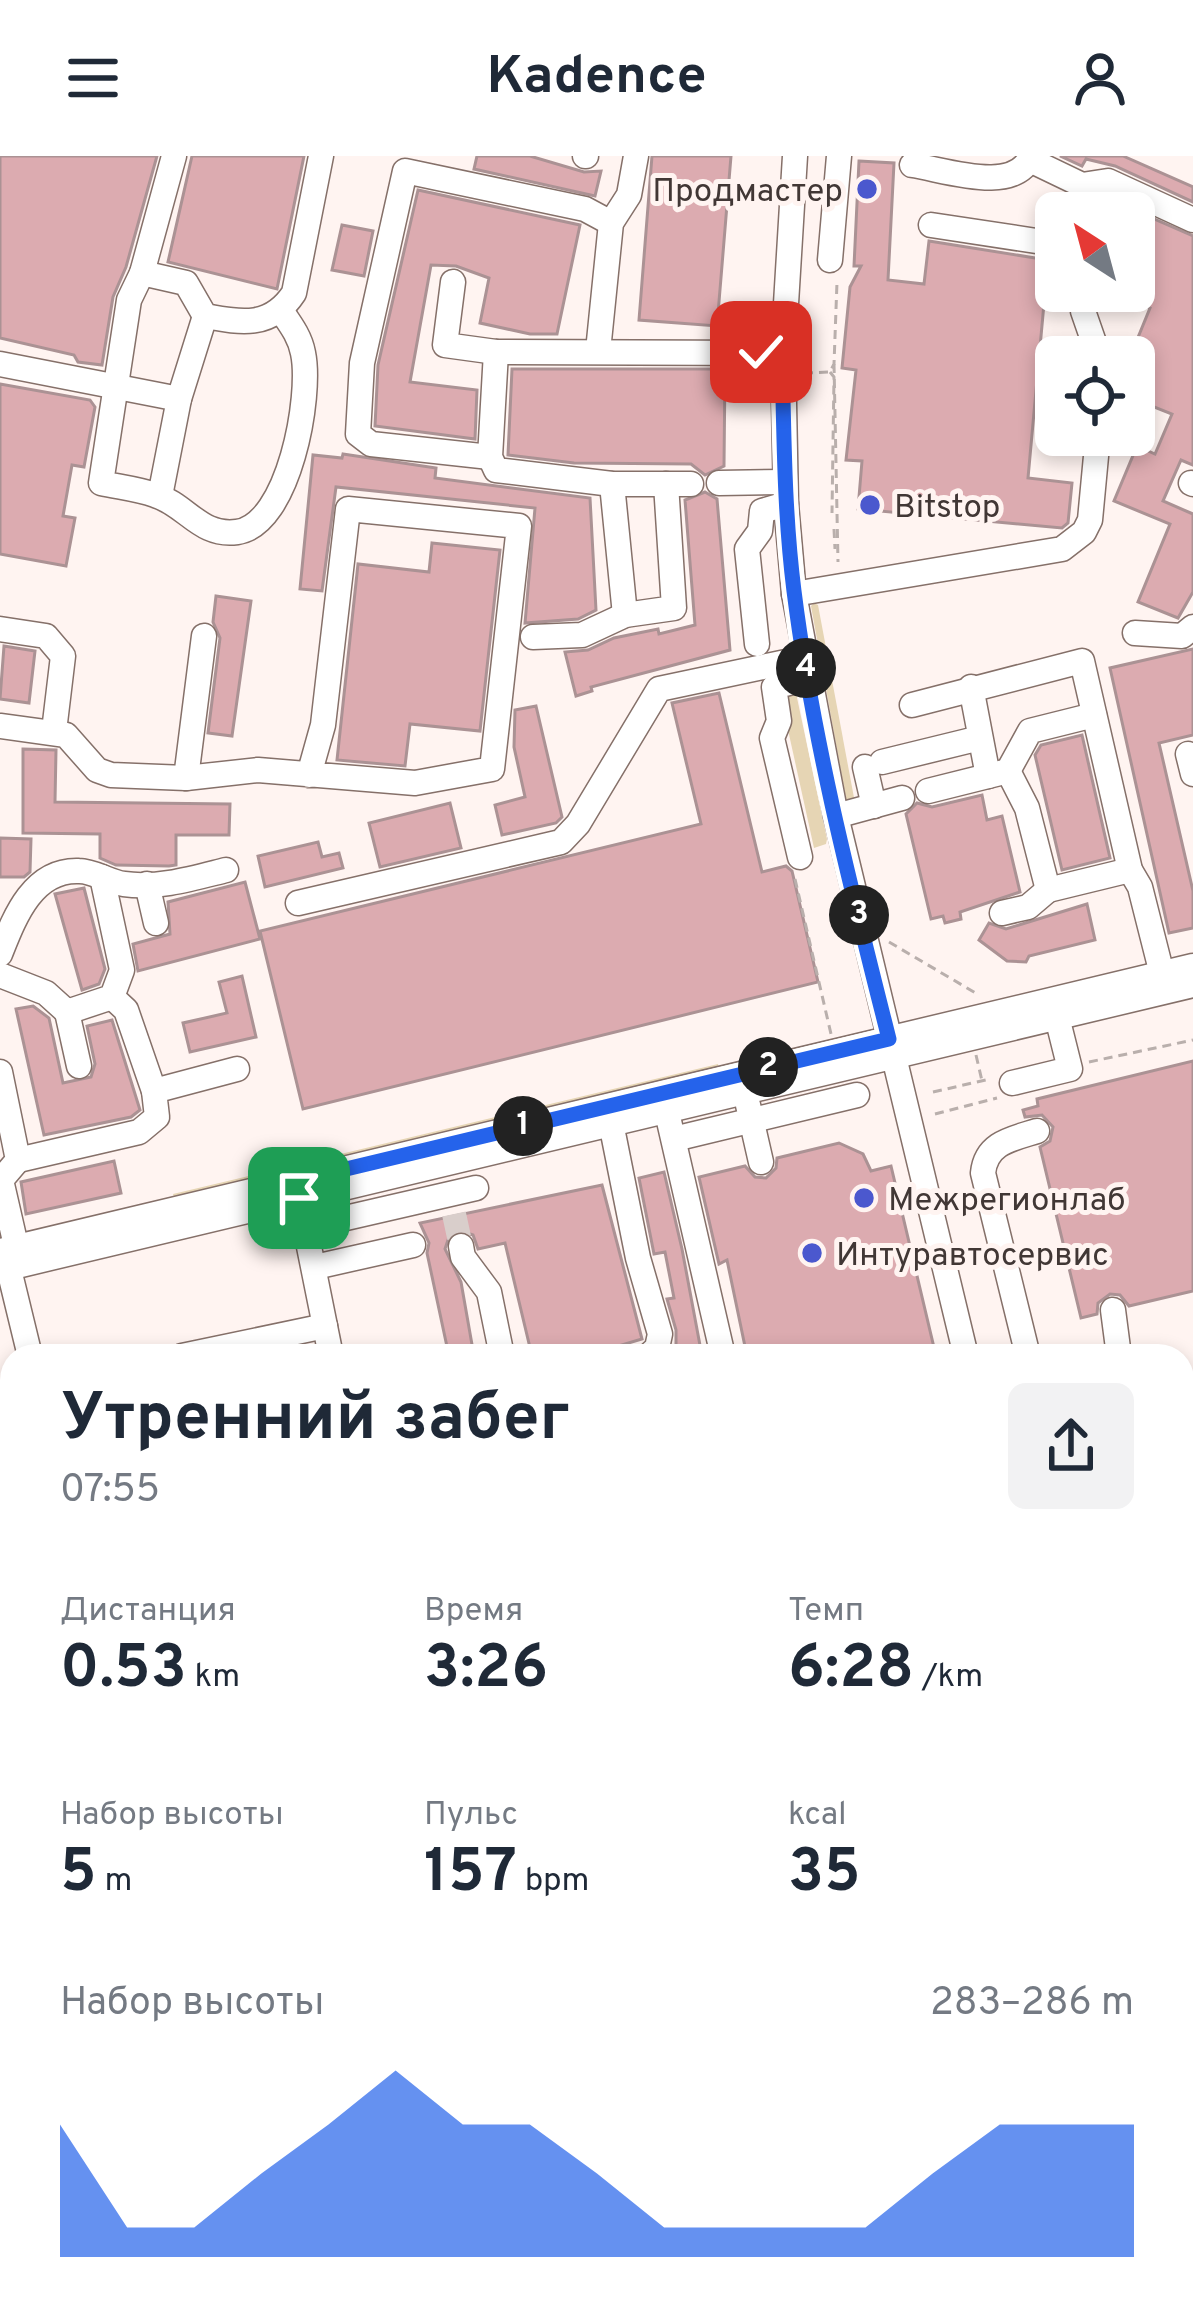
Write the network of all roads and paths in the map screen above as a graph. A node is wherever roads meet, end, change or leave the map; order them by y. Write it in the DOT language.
graph roads {
  1 [pos="174,156"];
  2 [pos="321,156"];
  3 [pos="636,156"];
  4 [pos="795,156"];
  5 [pos="838,156"];
  6 [pos="1031,158"];
  7 [pos="912,165"];
  8 [pos="1193,220"];
  9 [pos="611,223"];
  10 [pos="931,225"];
  11 [pos="1035,241"];
  12 [pos="830,260"];
  13 [pos="142,273"];
  14 [pos="453,281"];
  15 [pos="282,312"];
  16 [pos="205,316"];
  17 [pos="598,351"];
  18 [pos="496,352"];
  19 [pos="783,363"];
  20 [pos="0,364"];
  21 [pos="834,364"];
  22 [pos="830,372"];
  23 [pos="117,387"];
  24 [pos="179,399"];
  25 [pos="1096,456"];
  26 [pos="490,457"];
  27 [pos="719,483"];
  28 [pos="612,484"];
  29 [pos="785,493"];
  30 [pos="160,496"];
  31 [pos="794,594"];
  32 [pos="625,615"];
  33 [pos="1193,627"];
  34 [pos="0,629"];
  35 [pos="1135,634"];
  36 [pos="204,636"];
  37 [pos="533,638"];
  38 [pos="757,644"];
  39 [pos="806,668"];
  40 [pos="971,687"];
  41 [pos="912,705"];
  42 [pos="1094,715"];
  43 [pos="0,726"];
  44 [pos="54,730"];
  45 [pos="980,738"];
  46 [pos="998,773"];
  47 [pos="309,775"];
  48 [pos="186,778"];
  49 [pos="928,791"];
  50 [pos="902,798"];
  51 [pos="874,806"];
  52 [pos="836,816"];
  53 [pos="800,857"];
  54 [pos="226,870"];
  55 [pos="1130,870"];
  56 [pos="101,877"];
  57 [pos="147,884"];
  58 [pos="1048,890"];
  59 [pos="298,903"];
  60 [pos="1002,914"];
  61 [pos="156,923"];
  62 [pos="888,941"];
  63 [pos="0,954"];
  64 [pos="1193,966"];
  65 [pos="0,974"];
  66 [pos="1162,974"];
  67 [pos="1193,985"];
  68 [pos="980,996"];
  69 [pos="112,998"];
  70 [pos="68,1012"];
  71 [pos="1057,1017"];
  72 [pos="831,1036"];
  73 [pos="1193,1040"];
  74 [pos="891,1048"];
  75 [pos="975,1054"];
  76 [pos="79,1066"];
  77 [pos="1069,1066"];
  78 [pos="237,1069"];
  79 [pos="0,1072"];
  80 [pos="982,1081"];
  81 [pos="1008,1085"];
  82 [pos="154,1091"];
  83 [pos="745,1091"];
  84 [pos="934,1092"];
  85 [pos="857,1095"];
  86 [pos="665,1101"];
  87 [pos="935,1114"];
  88 [pos="752,1121"];
  89 [pos="611,1123"];
  90 [pos="1036,1131"];
  91 [pos="674,1139"];
  92 [pos="438,1155"];
  93 [pos="18,1160"];
  94 [pos="761,1162"];
  95 [pos="476,1188"];
  96 [pos="297,1190"];
  97 [pos="452,1204"];
  98 [pos="324,1223"];
  99 [pos="413,1245"];
  100 [pos="461,1246"];
  101 [pos="8,1259"];
  102 [pos="316,1267"];
  103 [pos="1112,1310"];
  104 [pos="326,1326"];
  105 [pos="27,1344"];
  106 [pos="240,1344"];
  107 [pos="330,1344"];
  108 [pos="500,1344"];
  109 [pos="658,1344"];
  110 [pos="720,1344"];
  111 [pos="962,1344"];
  112 [pos="1025,1344"];
  113 [pos="1117,1344"];
  1 -- 13 [label="street"];
  2 -- 15 [label="street"];
  3 -- 9 [label="street"];
  4 -- 19 [label="street"];
  5 -- 12 [label="street"];
  6 -- 7 [label="street"];
  6 -- 8 [label="street"];
  9 -- 17 [label="street"];
  9 -- 26 [label="street"];
  10 -- 11 [label="street"];
  12 -- 21 [label="path"];
  13 -- 16 [label="street"];
  13 -- 23 [label="street"];
  14 -- 18 [label="street"];
  15 -- 16 [label="street"];
  15 -- 30 [label="street"];
  16 -- 24 [label="street"];
  17 -- 18 [label="street"];
  17 -- 19 [label="street"];
  18 -- 26 [label="street"];
  19 -- 22 [label="path"];
  19 -- 29 [label="street"];
  20 -- 23 [label="street"];
  21 -- 22 [label="path"];
  21 -- 22 [label="path"];
  23 -- 24 [label="street"];
  23 -- 30 [label="street"];
  24 -- 30 [label="street"];
  25 -- 31 [label="street"];
  26 -- 28 [label="street"];
  27 -- 29 [label="street"];
  28 -- 32 [label="street"];
  28 -- 32 [label="street"];
  29 -- 31 [label="street"];
  29 -- 38 [label="street"];
  31 -- 39 [label="street"];
  32 -- 37 [label="street"];
  33 -- 35 [label="street"];
  34 -- 44 [label="street"];
  36 -- 48 [label="street"];
  39 -- 52 [label="street"];
  39 -- 53 [label="street"];
  39 -- 59 [label="street"];
  40 -- 41 [label="street"];
  40 -- 42 [label="street"];
  40 -- 45 [label="street"];
  42 -- 46 [label="street"];
  42 -- 55 [label="street"];
  43 -- 44 [label="street"];
  44 -- 48 [label="street"];
  45 -- 46 [label="street"];
  45 -- 51 [label="street"];
  46 -- 49 [label="street"];
  46 -- 58 [label="street"];
  47 -- 47 [label="street"];
  47 -- 48 [label="street"];
  50 -- 51 [label="street"];
  51 -- 52 [label="street"];
  52 -- 74 [label="street"];
  53 -- 72 [label="path"];
  54 -- 57 [label="street"];
  55 -- 58 [label="street"];
  55 -- 66 [label="street"];
  56 -- 57 [label="street"];
  56 -- 63 [label="street"];
  56 -- 69 [label="street"];
  57 -- 61 [label="street"];
  58 -- 60 [label="street"];
  62 -- 68 [label="path"];
  64 -- 66 [label="street"];
  65 -- 70 [label="street"];
  66 -- 74 [label="street"];
  67 -- 71 [label="street"];
  69 -- 70 [label="street"];
  69 -- 82 [label="street"];
  70 -- 76 [label="street"];
  71 -- 74 [label="street"];
  71 -- 77 [label="street"];
  73 -- 77 [label="path"];
  74 -- 83 [label="street"];
  74 -- 86 [label="street"];
  74 -- 111 [label="street"];
  75 -- 80 [label="path"];
  77 -- 81 [label="street"];
  78 -- 82 [label="street"];
  79 -- 93 [label="street"];
  80 -- 81 [label="path"];
  80 -- 84 [label="path"];
  81 -- 87 [label="path"];
  82 -- 93 [label="street"];
  83 -- 86 [label="street"];
  83 -- 88 [label="street"];
  85 -- 88 [label="street"];
  86 -- 89 [label="street"];
  86 -- 91 [label="street"];
  86 -- 92 [label="street"];
  88 -- 91 [label="street"];
  88 -- 94 [label="street"];
  89 -- 92 [label="street"];
  89 -- 109 [label="street"];
  90 -- 112 [label="street"];
  91 -- 110 [label="street"];
  92 -- 96 [label="street"];
  92 -- 97 [label="street"];
  93 -- 101 [label="street"];
  95 -- 97 [label="street"];
  96 -- 101 [label="street"];
  96 -- 102 [label="street"];
  97 -- 98 [label="street"];
  99 -- 102 [label="street"];
  100 -- 108 [label="street"];
  101 -- 105 [label="street"];
  102 -- 104 [label="street"];
  103 -- 113 [label="street"];
  104 -- 106 [label="street"];
  104 -- 107 [label="street"];
}
